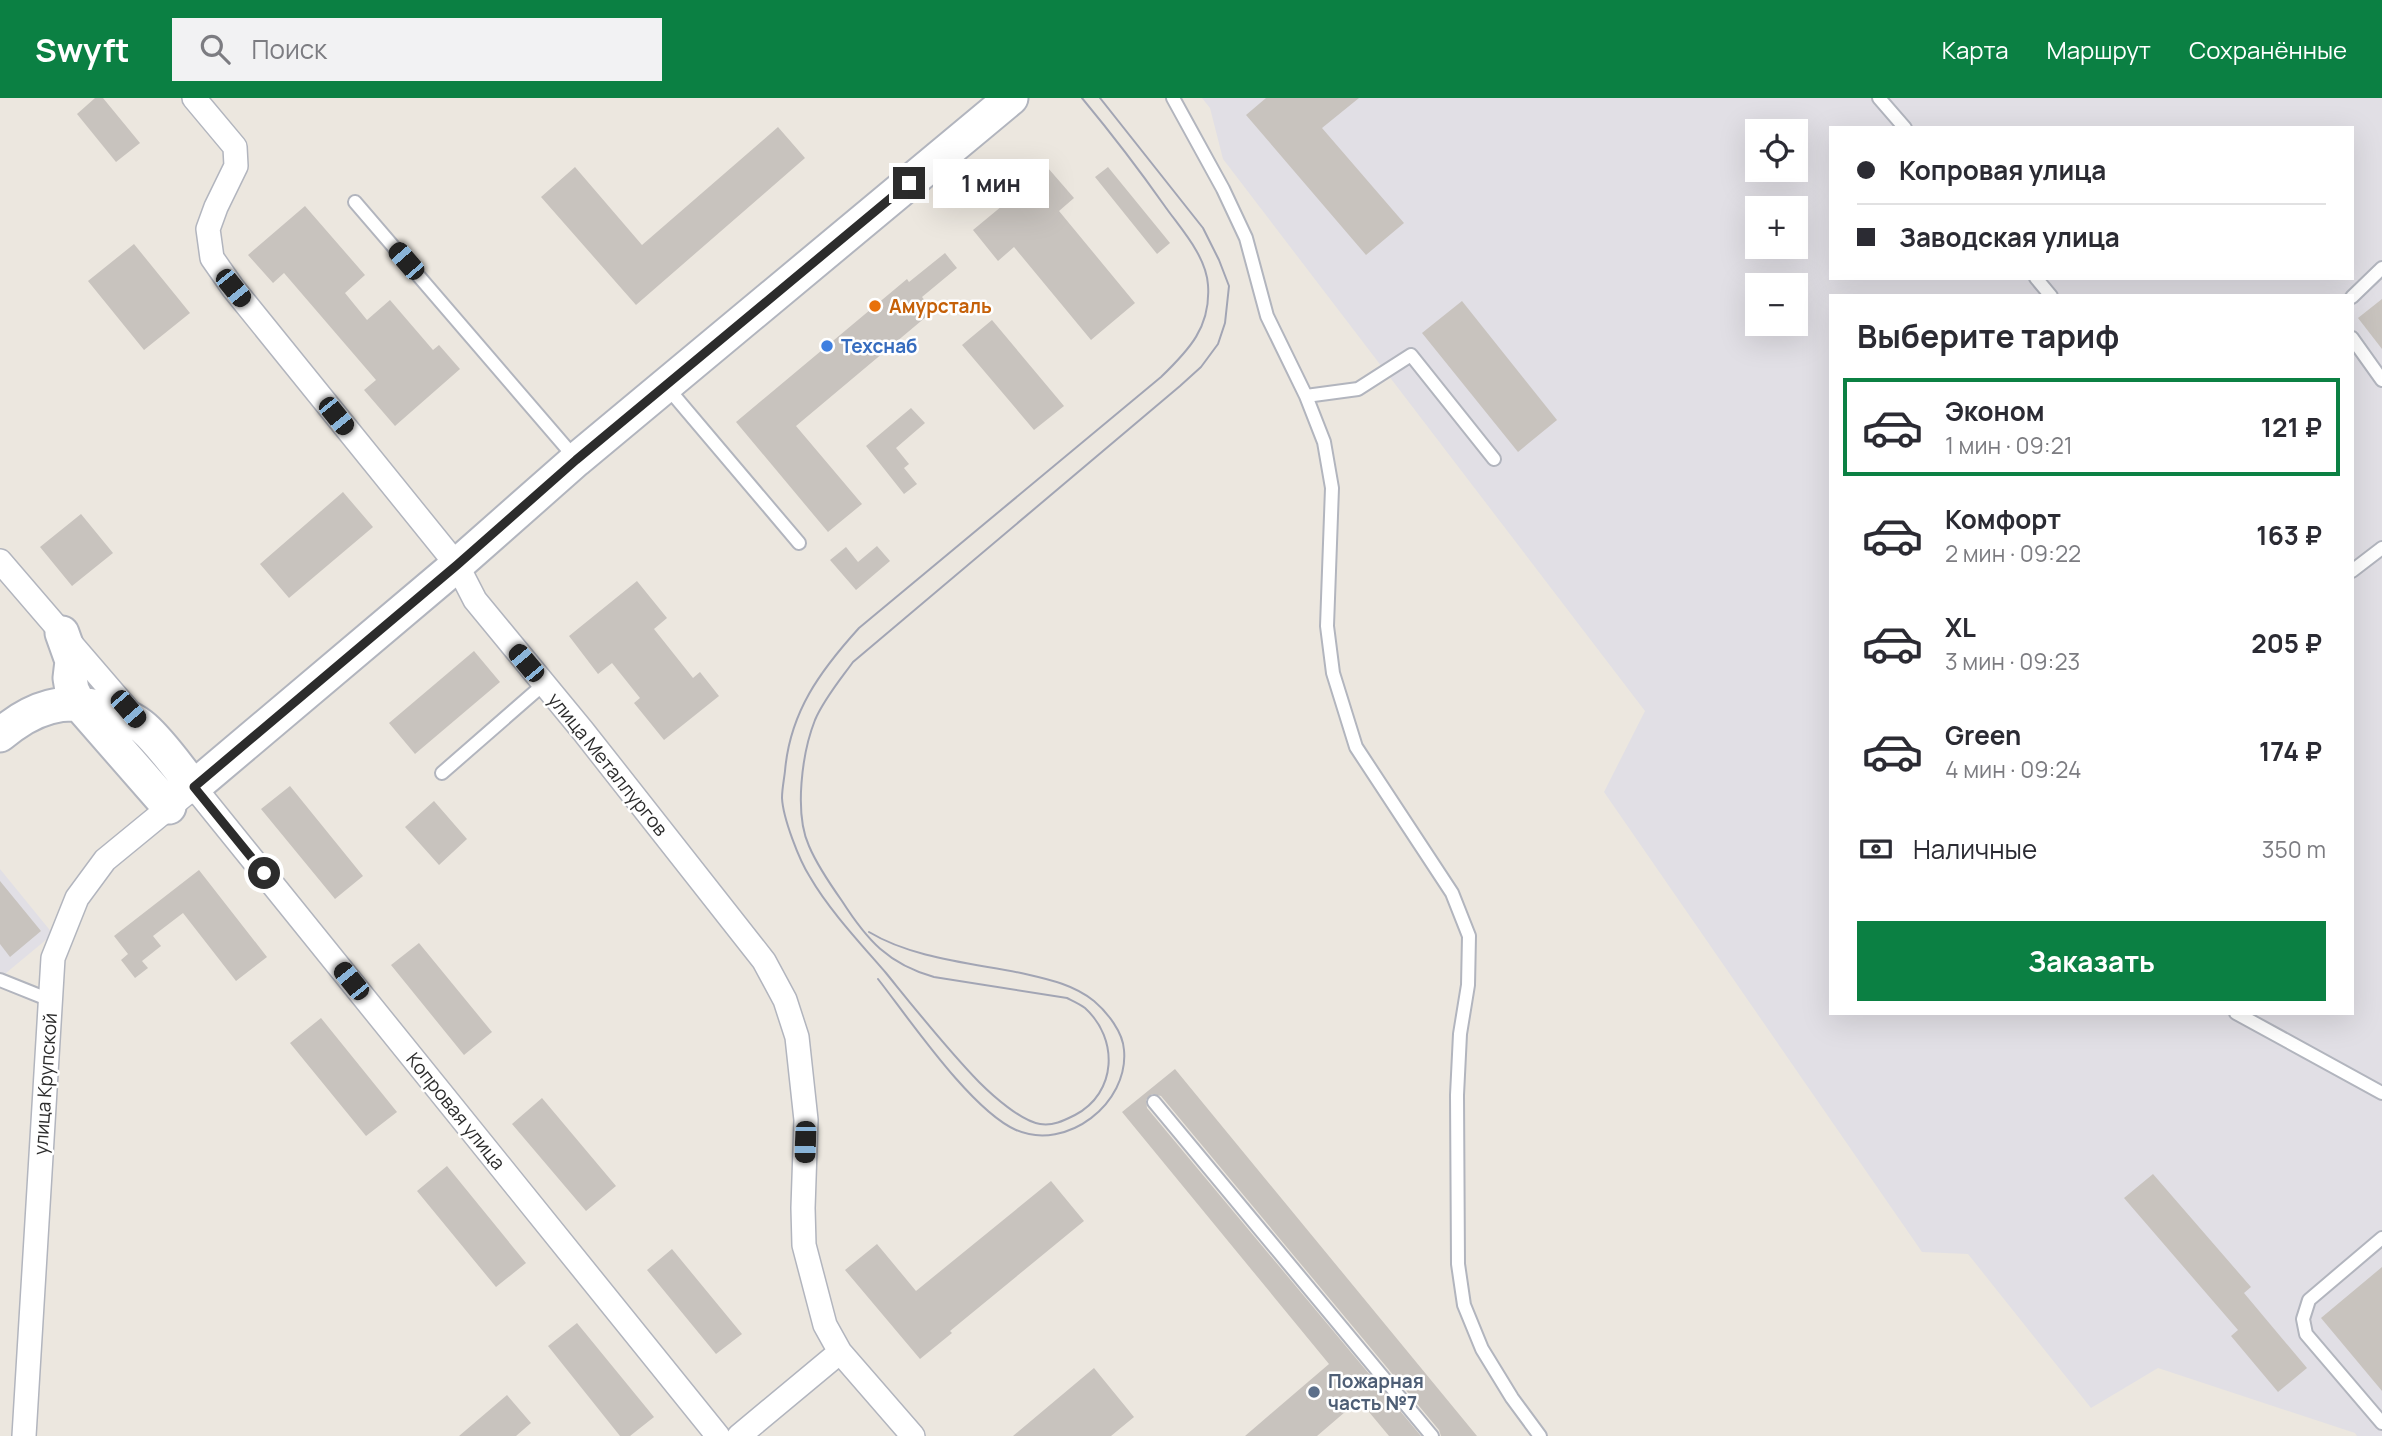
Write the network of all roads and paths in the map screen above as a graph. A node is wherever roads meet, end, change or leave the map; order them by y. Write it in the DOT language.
graph roads {
  1 [pos="194,98"];
  2 [pos="1011,98"];
  3 [pos="1173,98"];
  4 [pos="1879,98"];
  5 [pos="1903,126"];
  6 [pos="355,202"];
  7 [pos="2382,268"];
  8 [pos="2038,280"];
  9 [pos="2049,294"];
  10 [pos="2354,295"];
  11 [pos="2354,341"];
  12 [pos="2382,380"];
  13 [pos="666,385"];
  14 [pos="1306,396"];
  15 [pos="1494,459"];
  16 [pos="576,460"];
  17 [pos="799,543"];
  18 [pos="2382,548"];
  19 [pos="0,561"];
  20 [pos="457,565"];
  21 [pos="2354,569"];
  22 [pos="62,633"];
  23 [pos="544,684"];
  24 [pos="79,704"];
  25 [pos="13,726"];
  26 [pos="144,728"];
  27 [pos="101,731"];
  28 [pos="442,773"];
  29 [pos="182,797"];
  30 [pos="0,980"];
  31 [pos="51,1000"];
  32 [pos="2240,1015"];
  33 [pos="2382,1093"];
  34 [pos="1154,1102"];
  35 [pos="2382,1238"];
  36 [pos="840,1352"];
  37 [pos="2382,1423"];
  38 [pos="24,1436"];
  39 [pos="718,1436"];
  40 [pos="740,1436"];
  41 [pos="913,1436"];
  42 [pos="1432,1436"];
  43 [pos="1540,1436"];
  1 -- 20 [label="street, улица Металлургов"];
  2 -- 13 [label="street"];
  3 -- 14 [label="lane"];
  4 -- 5 [label="lane"];
  6 -- 16 [label="lane"];
  7 -- 10 [label="lane"];
  8 -- 9 [label="lane"];
  11 -- 12 [label="lane"];
  13 -- 16 [label="street"];
  13 -- 17 [label="lane"];
  14 -- 15 [label="lane"];
  14 -- 43 [label="lane"];
  16 -- 20 [label="street"];
  18 -- 21 [label="lane"];
  19 -- 22 [label="street"];
  20 -- 23 [label="street, улица Металлургов"];
  20 -- 29 [label="street"];
  22 -- 24 [label="street"];
  22 -- 26 [label="street"];
  23 -- 28 [label="lane"];
  23 -- 36 [label="street, улица Металлургов"];
  24 -- 25 [label="street"];
  24 -- 26 [label="street"];
  24 -- 27 [label="street"];
  25 -- 27 [label="street"];
  26 -- 29 [label="street"];
  27 -- 29 [label="street"];
  29 -- 31 [label="street, улица Крупской"];
  29 -- 39 [label="street, Копровая улица"];
  30 -- 31 [label="lane"];
  31 -- 38 [label="street, улица Крупской"];
  32 -- 33 [label="lane"];
  34 -- 42 [label="lane"];
  35 -- 37 [label="lane"];
  36 -- 40 [label="street"];
  36 -- 41 [label="street, улица Металлургов"];
}
